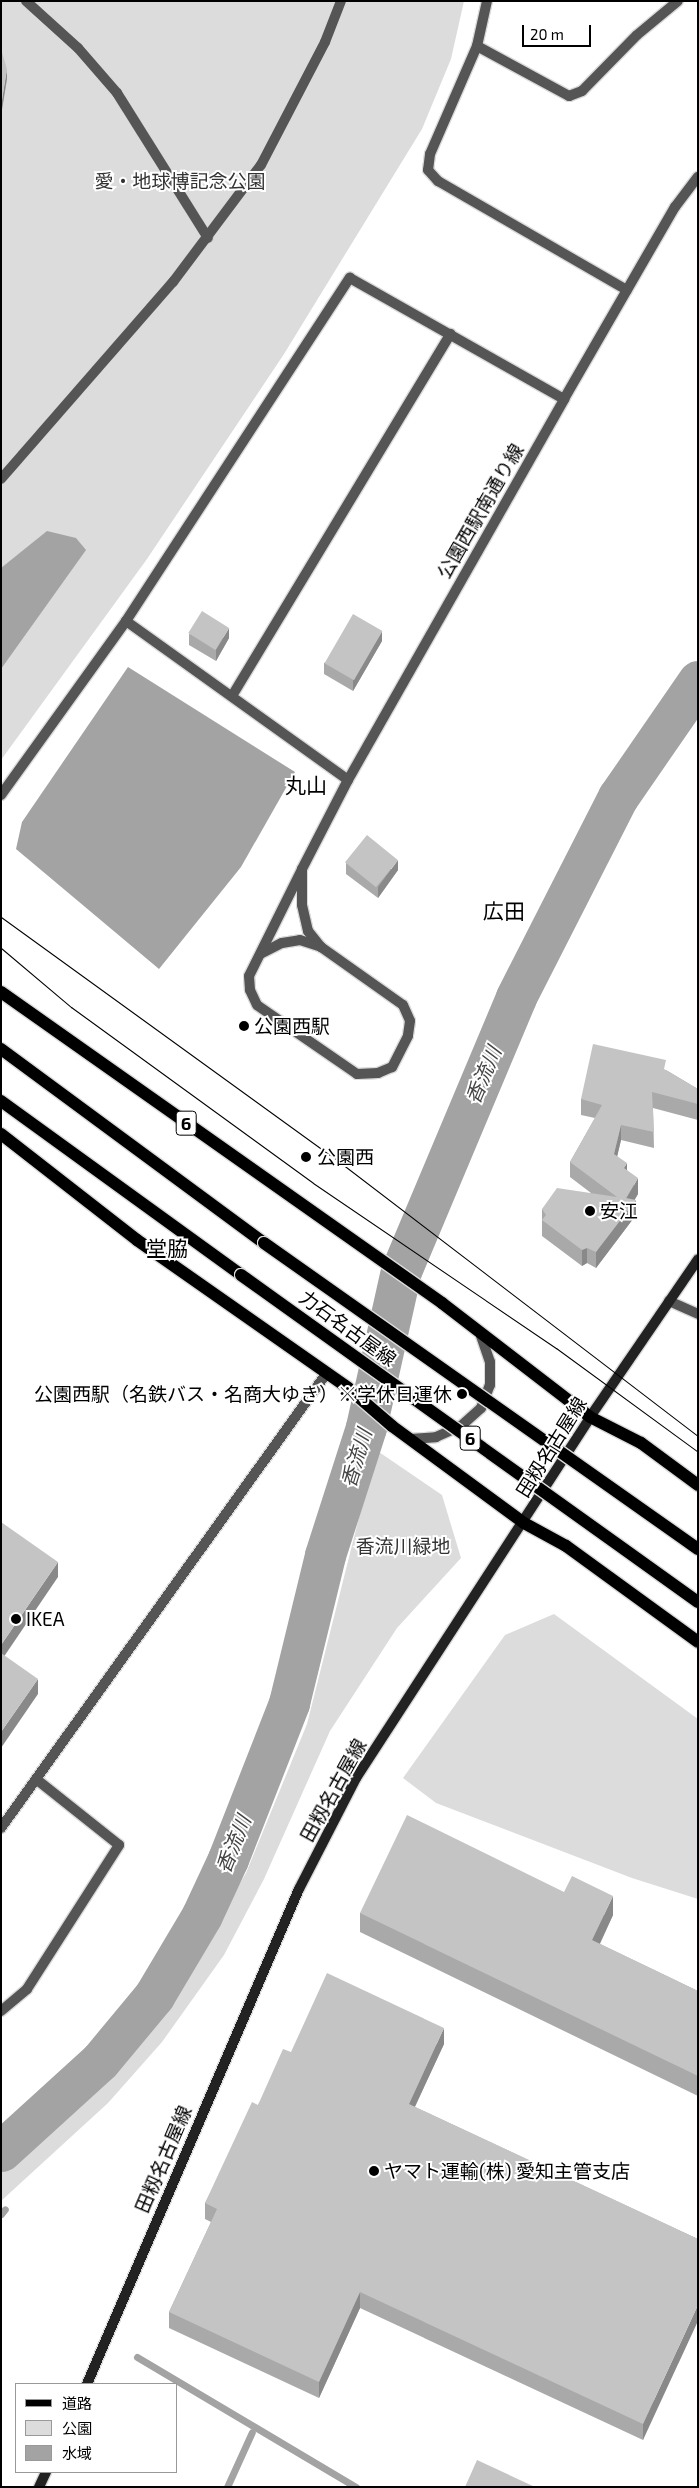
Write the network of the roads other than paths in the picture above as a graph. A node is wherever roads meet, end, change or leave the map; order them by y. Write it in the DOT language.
graph roads {
  1 [pos="26,1"];
  2 [pos="341,1"];
  3 [pos="487,1"];
  4 [pos="678,1"];
  5 [pos="477,46"];
  6 [pos="698,177"];
  7 [pos="208,238"];
  8 [pos="627,290"];
  9 [pos="450,334"];
  10 [pos="564,399"];
  11 [pos="1,480"];
  12 [pos="126,621"];
  13 [pos="232,696"];
  14 [pos="348,780"];
  15 [pos="1,795"];
  16 [pos="302,869"];
  17 [pos="321,947"];
  18 [pos="262,953"];
  19 [pos="1,992"];
  20 [pos="1,1049"];
  21 [pos="1,1101"];
  22 [pos="1,1134"];
  23 [pos="698,1260"];
  24 [pos="669,1301"];
  25 [pos="698,1314"];
  26 [pos="481,1336"];
  27 [pos="326,1374"];
  28 [pos="590,1417"];
  29 [pos="410,1439"];
  30 [pos="698,1485"];
  31 [pos="524,1523"];
  32 [pos="698,1550"];
  33 [pos="698,1602"];
  34 [pos="698,1642"];
  35 [pos="36,1779"];
  36 [pos="1,1828"];
  37 [pos="1,2011"];
  38 [pos="87,2383"];
  39 [pos="46,2473"];
  40 [pos="39,2487"];
  1 -- 7 [label="street"];
  2 -- 7 [label="street"];
  3 -- 5 [label="street"];
  4 -- 5 [label="street"];
  5 -- 8 [label="street"];
  6 -- 8 [label="street, 公園西駅南通り線"];
  7 -- 11 [label="street"];
  8 -- 10 [label="street, 公園西駅南通り線"];
  9 -- 10 [label="street"];
  9 -- 12 [label="street"];
  9 -- 13 [label="street"];
  10 -- 14 [label="street, 公園西駅南通り線"];
  12 -- 13 [label="street"];
  12 -- 15 [label="street"];
  13 -- 14 [label="street"];
  14 -- 16 [label="street, 公園西駅南通り線"];
  16 -- 17 [label="street"];
  16 -- 18 [label="street, 公園西駅南通り線"];
  17 -- 18 [label="street"];
  17 -- 18 [label="street, 公園西駅南通り線"];
  19 -- 26 [label="main road, 6"];
  20 -- 32 [label="main road, 力石名古屋線 / 6, bridge"];
  21 -- 33 [label="main road, 力石名古屋線 / 6, bridge"];
  22 -- 27 [label="main road, 6"];
  23 -- 24 [label="main road, 田籾名古屋線"];
  24 -- 25 [label="street"];
  24 -- 28 [label="main road, 田籾名古屋線"];
  26 -- 28 [label="main road, 6"];
  26 -- 29 [label="street"];
  27 -- 29 [label="main road, 6"];
  27 -- 35 [label="street"];
  28 -- 30 [label="main road, 6"];
  28 -- 31 [label="main road, 田籾名古屋線"];
  29 -- 31 [label="main road, 6"];
  31 -- 34 [label="main road, 6"];
  31 -- 38 [label="main road, 田籾名古屋線"];
  35 -- 36 [label="street"];
  35 -- 37 [label="street"];
  39 -- 40 [label="main road"];
}
